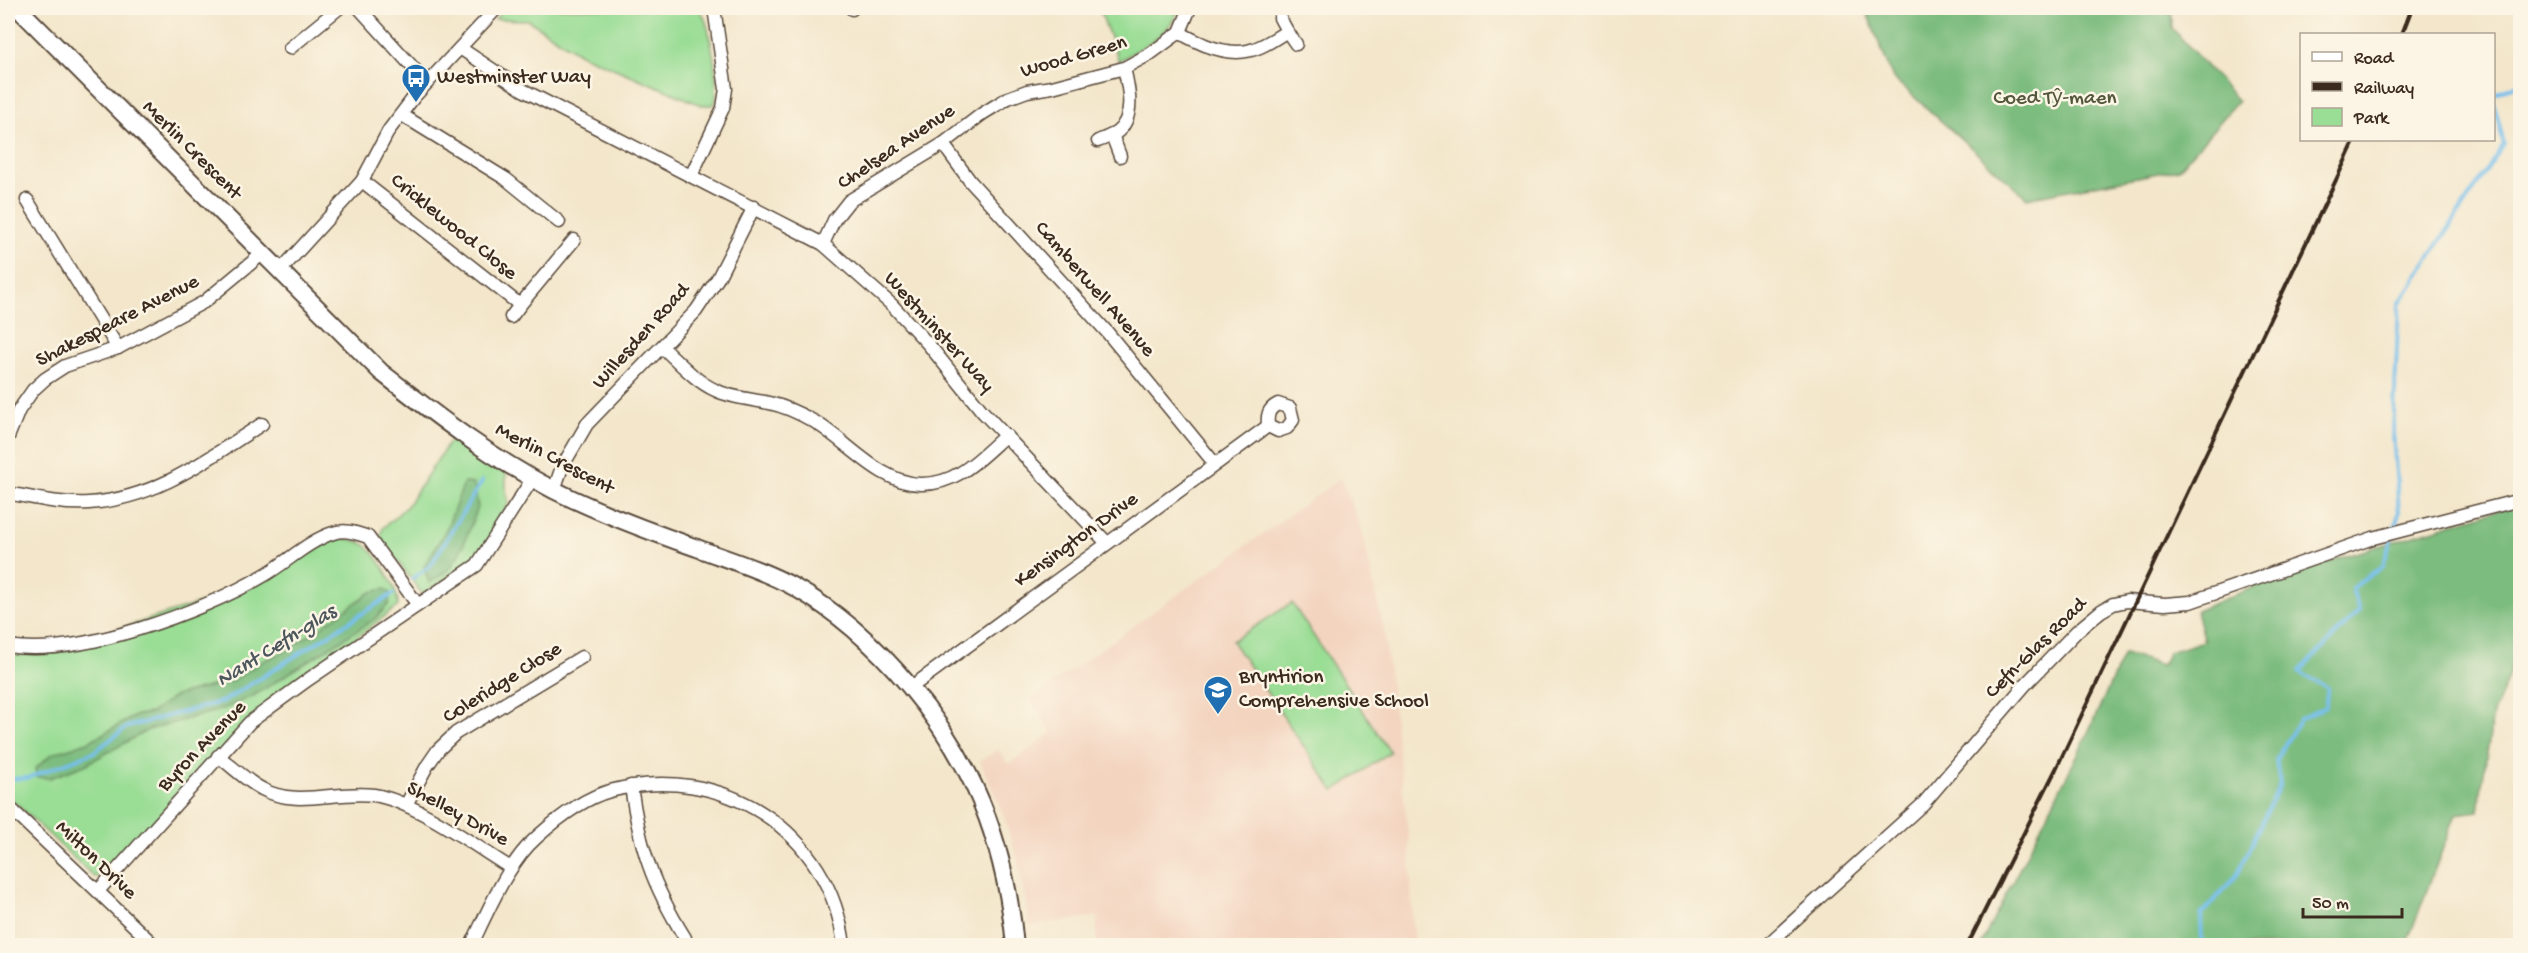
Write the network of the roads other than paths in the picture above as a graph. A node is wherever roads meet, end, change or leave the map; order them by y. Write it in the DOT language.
graph roads {
  1 [pos="18,8"];
  2 [pos="339,8"];
  3 [pos="359,8"];
  4 [pos="496,8"];
  5 [pos="714,8"];
  6 [pos="1190,8"];
  7 [pos="1280,18"];
  8 [pos="1287,31"];
  9 [pos="1180,32"];
  10 [pos="1296,44"];
  11 [pos="290,48"];
  12 [pos="460,48"];
  13 [pos="1124,68"];
  14 [pos="427,82"];
  15 [pos="1008,98"];
  16 [pos="402,115"];
  17 [pos="1112,135"];
  18 [pos="1098,141"];
  19 [pos="942,144"];
  20 [pos="1120,156"];
  21 [pos="691,176"];
  22 [pos="362,181"];
  23 [pos="27,200"];
  24 [pos="754,207"];
  25 [pos="559,222"];
  26 [pos="574,240"];
  27 [pos="823,244"];
  28 [pos="262,254"];
  29 [pos="280,271"];
  30 [pos="520,305"];
  31 [pos="511,317"];
  32 [pos="662,346"];
  33 [pos="118,348"];
  34 [pos="262,424"];
  35 [pos="1268,426"];
  36 [pos="1005,435"];
  37 [pos="8,437"];
  38 [pos="1215,464"];
  39 [pos="533,478"];
  40 [pos="554,490"];
  41 [pos="8,493"];
  42 [pos="2520,500"];
  43 [pos="1107,543"];
  44 [pos="418,605"];
  45 [pos="8,646"];
  46 [pos="582,657"];
  47 [pos="910,688"];
  48 [pos="218,756"];
  49 [pos="632,786"];
  50 [pos="406,805"];
  51 [pos="8,806"];
  52 [pos="510,868"];
  53 [pos="98,891"];
  54 [pos="685,938"];
  55 [pos="155,945"];
  56 [pos="471,945"];
  57 [pos="844,945"];
  58 [pos="1015,945"];
  59 [pos="1766,945"];
  1 -- 28 [label="street, Merlin Crescent"];
  2 -- 11 [label="street"];
  3 -- 14 [label="street"];
  4 -- 12 [label="street"];
  5 -- 21 [label="street"];
  6 -- 9 [label="street"];
  7 -- 8 [label="street"];
  8 -- 9 [label="street"];
  8 -- 10 [label="street"];
  9 -- 13 [label="street, Wood Green"];
  12 -- 14 [label="street"];
  12 -- 21 [label="street, Westminster Way"];
  13 -- 15 [label="street, Wood Green"];
  13 -- 17 [label="street"];
  14 -- 16 [label="street"];
  15 -- 19 [label="street, Chelsea Avenue"];
  16 -- 22 [label="street"];
  16 -- 25 [label="street"];
  17 -- 18 [label="street"];
  17 -- 20 [label="street"];
  19 -- 27 [label="street, Chelsea Avenue"];
  19 -- 38 [label="street, Camberwell Avenue"];
  21 -- 24 [label="street, Westminster Way"];
  22 -- 29 [label="street"];
  22 -- 30 [label="street, Cricklewood Close"];
  23 -- 33 [label="street"];
  24 -- 27 [label="street, Westminster Way"];
  24 -- 32 [label="street, Willesden Road"];
  26 -- 30 [label="street, Cricklewood Close"];
  27 -- 36 [label="street, Westminster Way"];
  28 -- 29 [label="street, Merlin Crescent"];
  28 -- 33 [label="street, Shakespeare Avenue"];
  29 -- 39 [label="street, Merlin Crescent"];
  30 -- 31 [label="street, Cricklewood Close"];
  32 -- 36 [label="street"];
  32 -- 40 [label="street, Willesden Road"];
  33 -- 37 [label="street, Shakespeare Avenue"];
  34 -- 41 [label="street"];
  35 -- 38 [label="street, Kensington Drive"];
  36 -- 43 [label="street, Westminster Way"];
  38 -- 43 [label="street, Kensington Drive"];
  39 -- 40 [label="street, Merlin Crescent"];
  39 -- 44 [label="street, Byron Avenue"];
  40 -- 47 [label="street, Merlin Crescent"];
  42 -- 59 [label="street, Cefn-Glas Road"];
  43 -- 47 [label="street, Kensington Drive"];
  44 -- 45 [label="street"];
  44 -- 48 [label="street, Byron Avenue"];
  46 -- 50 [label="street, Coleridge Close"];
  47 -- 58 [label="street, Merlin Crescent"];
  48 -- 50 [label="street, Shelley Drive"];
  48 -- 53 [label="street, Byron Avenue"];
  49 -- 52 [label="street"];
  49 -- 54 [label="street"];
  49 -- 57 [label="street"];
  50 -- 52 [label="street, Shelley Drive"];
  51 -- 53 [label="street, Milton Drive"];
  52 -- 56 [label="street"];
  53 -- 55 [label="street, Milton Drive"];
}
